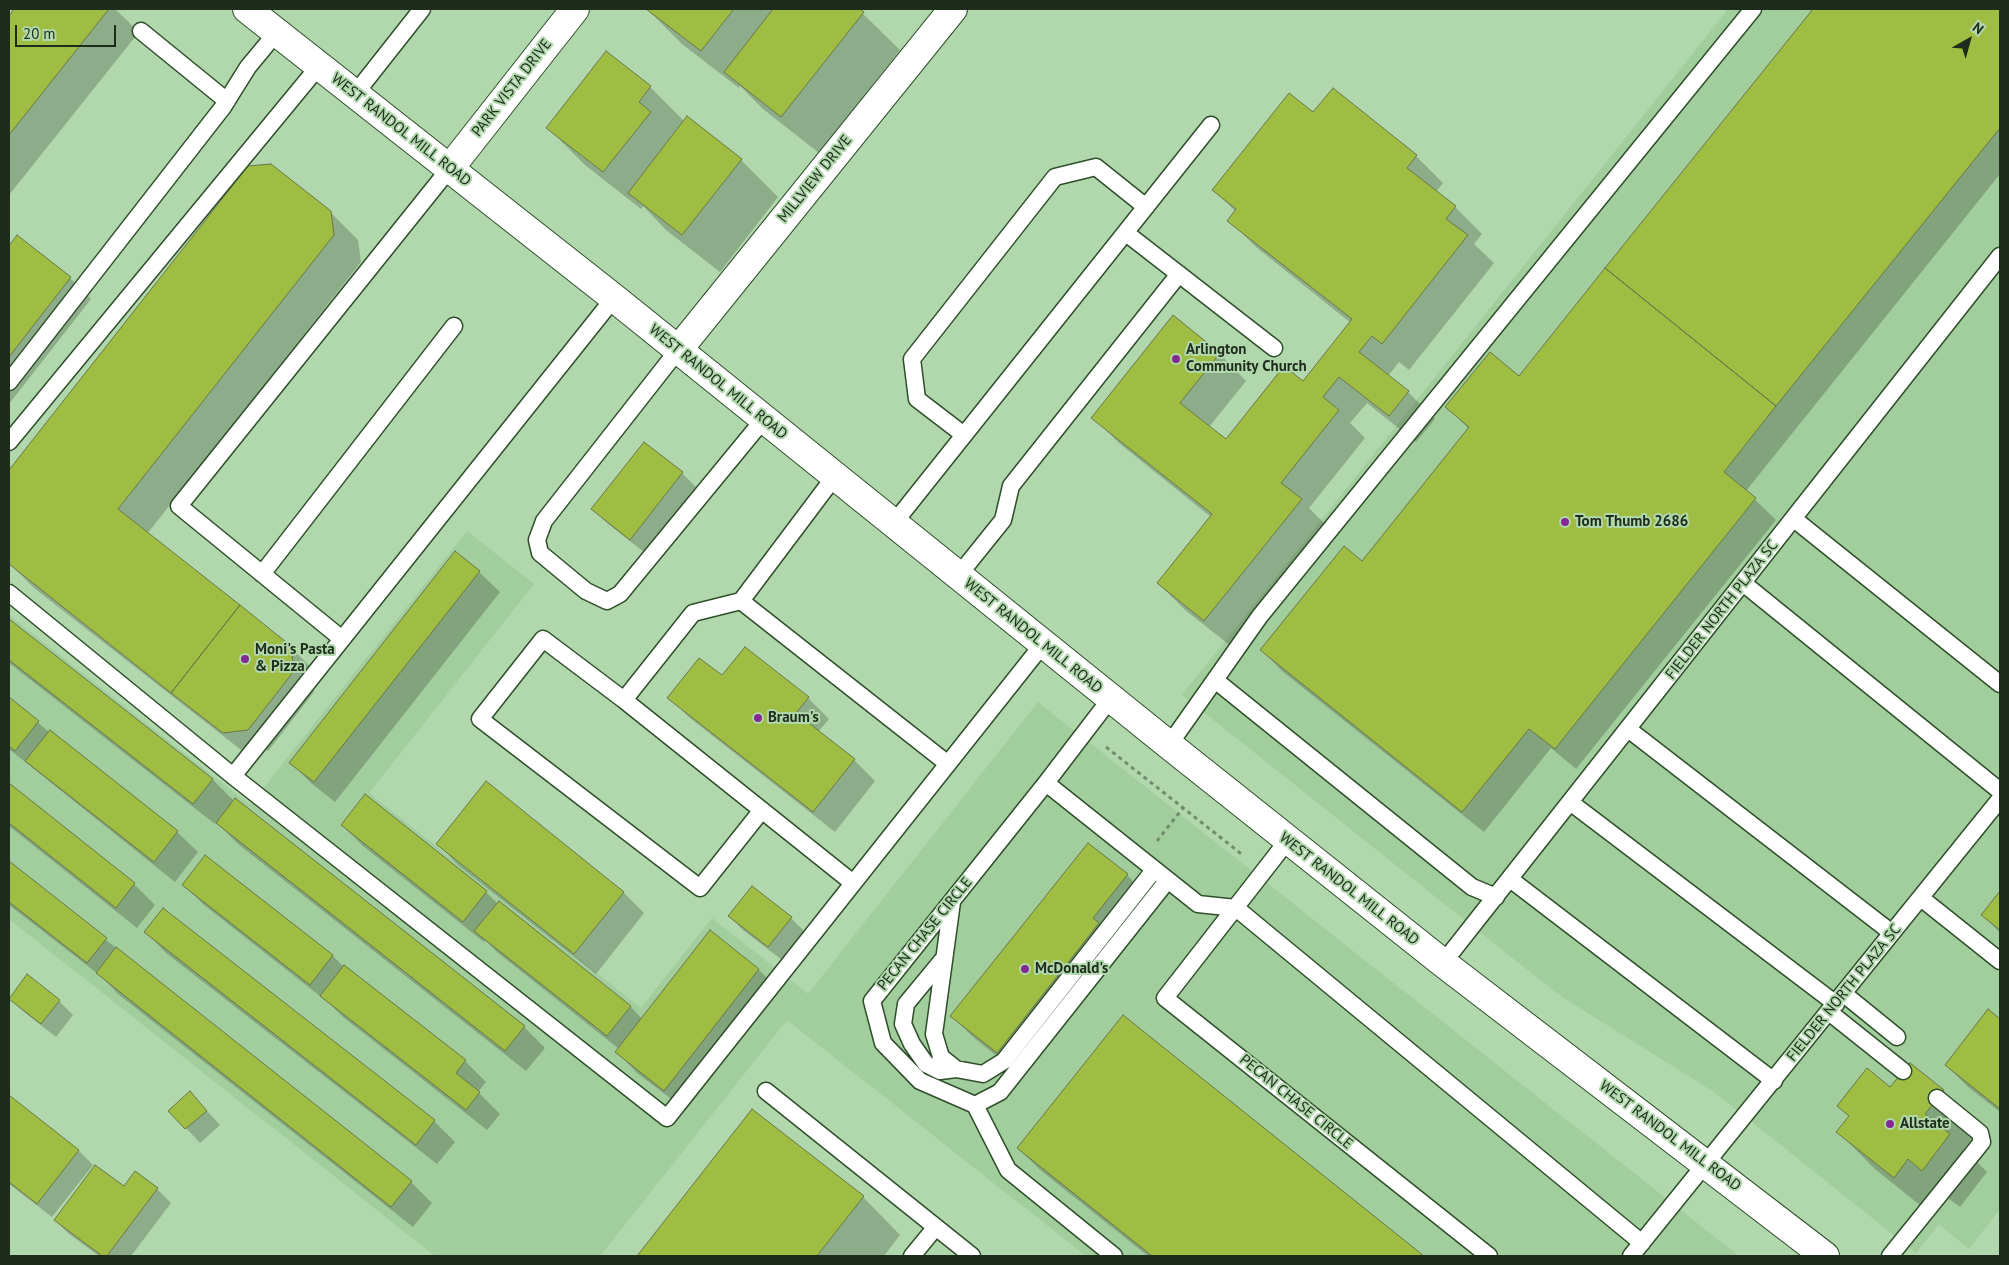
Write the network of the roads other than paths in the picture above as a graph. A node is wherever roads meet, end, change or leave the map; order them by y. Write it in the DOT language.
graph roads {
  1 [pos="422,9"];
  2 [pos="575,9"];
  3 [pos="953,9"];
  4 [pos="1753,9"];
  5 [pos="252,11"];
  6 [pos="141,31"];
  7 [pos="277,32"];
  8 [pos="319,66"];
  9 [pos="355,94"];
  10 [pos="227,101"];
  11 [pos="1211,125"];
  12 [pos="450,168"];
  13 [pos="1146,207"];
  14 [pos="1126,232"];
  15 [pos="2000,256"];
  16 [pos="1179,274"];
  17 [pos="614,298"];
  18 [pos="454,326"];
  19 [pos="1274,348"];
  20 [pos="678,350"];
  21 [pos="9,382"];
  22 [pos="764,419"];
  23 [pos="964,435"];
  24 [pos="9,442"];
  25 [pos="835,476"];
  26 [pos="1794,518"];
  27 [pos="894,523"];
  28 [pos="262,574"];
  29 [pos="958,576"];
  30 [pos="1743,583"];
  31 [pos="9,593"];
  32 [pos="741,602"];
  33 [pos="342,639"];
  34 [pos="1043,644"];
  35 [pos="1215,680"];
  36 [pos="2000,684"];
  37 [pos="1111,698"];
  38 [pos="624,700"];
  39 [pos="1628,729"];
  40 [pos="1169,745"];
  41 [pos="948,764"];
  42 [pos="233,776"];
  43 [pos="1046,783"];
  44 [pos="2000,791"];
  45 [pos="2000,799"];
  46 [pos="1570,802"];
  47 [pos="762,810"];
  48 [pos="1288,840"];
  49 [pos="1154,870"];
  50 [pos="1510,878"];
  51 [pos="1167,881"];
  52 [pos="853,883"];
  53 [pos="1496,896"];
  54 [pos="1921,898"];
  55 [pos="952,900"];
  56 [pos="1236,908"];
  57 [pos="1892,933"];
  58 [pos="944,958"];
  59 [pos="2000,961"];
  60 [pos="1443,963"];
  61 [pos="1836,1003"];
  62 [pos="1897,1036"];
  63 [pos="956,1068"];
  64 [pos="1903,1071"];
  65 [pos="1774,1081"];
  66 [pos="766,1091"];
  67 [pos="1937,1098"];
  68 [pos="975,1105"];
  69 [pos="1707,1164"];
  70 [pos="935,1228"];
  71 [pos="1642,1242"];
  72 [pos="912,1256"];
  73 [pos="972,1256"];
  74 [pos="1114,1256"];
  75 [pos="1489,1256"];
  76 [pos="1631,1256"];
  77 [pos="1825,1256"];
  78 [pos="1890,1256"];
  1 -- 9 [label="lane"];
  2 -- 12 [label="main road, PARK VISTA DRIVE"];
  3 -- 20 [label="main road, MILLVIEW DRIVE"];
  4 -- 35 [label="lane"];
  5 -- 7 [label="main road, WEST RANDOL MILL ROAD"];
  6 -- 10 [label="lane"];
  7 -- 8 [label="main road, WEST RANDOL MILL ROAD"];
  7 -- 10 [label="lane"];
  8 -- 9 [label="main road, WEST RANDOL MILL ROAD"];
  8 -- 24 [label="lane"];
  9 -- 12 [label="main road, WEST RANDOL MILL ROAD"];
  10 -- 21 [label="lane"];
  11 -- 13 [label="lane"];
  12 -- 17 [label="main road, WEST RANDOL MILL ROAD"];
  12 -- 28 [label="lane"];
  13 -- 14 [label="lane"];
  13 -- 23 [label="lane"];
  14 -- 16 [label="lane"];
  14 -- 23 [label="lane"];
  15 -- 26 [label="lane, FIELDER NORTH PLAZA SC"];
  16 -- 19 [label="lane"];
  16 -- 29 [label="lane"];
  17 -- 20 [label="main road, WEST RANDOL MILL ROAD"];
  17 -- 33 [label="lane"];
  18 -- 28 [label="lane"];
  20 -- 22 [label="main road, WEST RANDOL MILL ROAD"];
  20 -- 22 [label="lane"];
  22 -- 25 [label="main road, WEST RANDOL MILL ROAD"];
  23 -- 27 [label="lane"];
  25 -- 27 [label="main road, WEST RANDOL MILL ROAD"];
  25 -- 32 [label="lane"];
  26 -- 30 [label="lane, FIELDER NORTH PLAZA SC"];
  26 -- 36 [label="lane"];
  27 -- 29 [label="main road, WEST RANDOL MILL ROAD"];
  28 -- 33 [label="lane"];
  29 -- 34 [label="main road, WEST RANDOL MILL ROAD"];
  30 -- 39 [label="lane, FIELDER NORTH PLAZA SC"];
  30 -- 44 [label="lane"];
  31 -- 42 [label="lane"];
  32 -- 38 [label="lane"];
  32 -- 41 [label="lane"];
  33 -- 42 [label="lane"];
  34 -- 37 [label="main road, WEST RANDOL MILL ROAD"];
  34 -- 41 [label="lane"];
  35 -- 40 [label="lane"];
  35 -- 53 [label="lane"];
  37 -- 40 [label="main road, WEST RANDOL MILL ROAD"];
  37 -- 43 [label="lane, PECAN CHASE CIRCLE"];
  38 -- 47 [label="lane"];
  38 -- 47 [label="lane"];
  39 -- 46 [label="lane, FIELDER NORTH PLAZA SC"];
  39 -- 57 [label="lane"];
  40 -- 48 [label="main road, WEST RANDOL MILL ROAD"];
  41 -- 52 [label="lane"];
  42 -- 52 [label="lane"];
  43 -- 49 [label="lane"];
  43 -- 55 [label="lane, PECAN CHASE CIRCLE"];
  45 -- 54 [label="lane, FIELDER NORTH PLAZA SC"];
  46 -- 50 [label="lane, FIELDER NORTH PLAZA SC"];
  46 -- 61 [label="lane"];
  47 -- 52 [label="lane"];
  48 -- 56 [label="lane, PECAN CHASE CIRCLE"];
  48 -- 60 [label="main road, WEST RANDOL MILL ROAD"];
  49 -- 51 [label="lane"];
  49 -- 63 [label="lane"];
  50 -- 53 [label="lane, FIELDER NORTH PLAZA SC"];
  50 -- 65 [label="lane"];
  51 -- 56 [label="lane"];
  51 -- 68 [label="lane"];
  53 -- 60 [label="lane, FIELDER NORTH PLAZA SC"];
  54 -- 57 [label="lane, FIELDER NORTH PLAZA SC"];
  54 -- 59 [label="lane"];
  55 -- 58 [label="lane"];
  55 -- 68 [label="lane, PECAN CHASE CIRCLE"];
  56 -- 71 [label="lane"];
  56 -- 75 [label="lane, PECAN CHASE CIRCLE"];
  57 -- 61 [label="lane, FIELDER NORTH PLAZA SC"];
  58 -- 63 [label="lane"];
  58 -- 63 [label="lane"];
  60 -- 69 [label="main road, WEST RANDOL MILL ROAD"];
  61 -- 62 [label="lane"];
  61 -- 64 [label="lane"];
  61 -- 65 [label="lane, FIELDER NORTH PLAZA SC"];
  65 -- 69 [label="lane, FIELDER NORTH PLAZA SC"];
  66 -- 70 [label="lane"];
  67 -- 78 [label="lane"];
  68 -- 74 [label="lane"];
  69 -- 71 [label="lane"];
  69 -- 77 [label="main road, WEST RANDOL MILL ROAD"];
  70 -- 72 [label="lane"];
  70 -- 73 [label="lane"];
  71 -- 76 [label="lane"];
}
